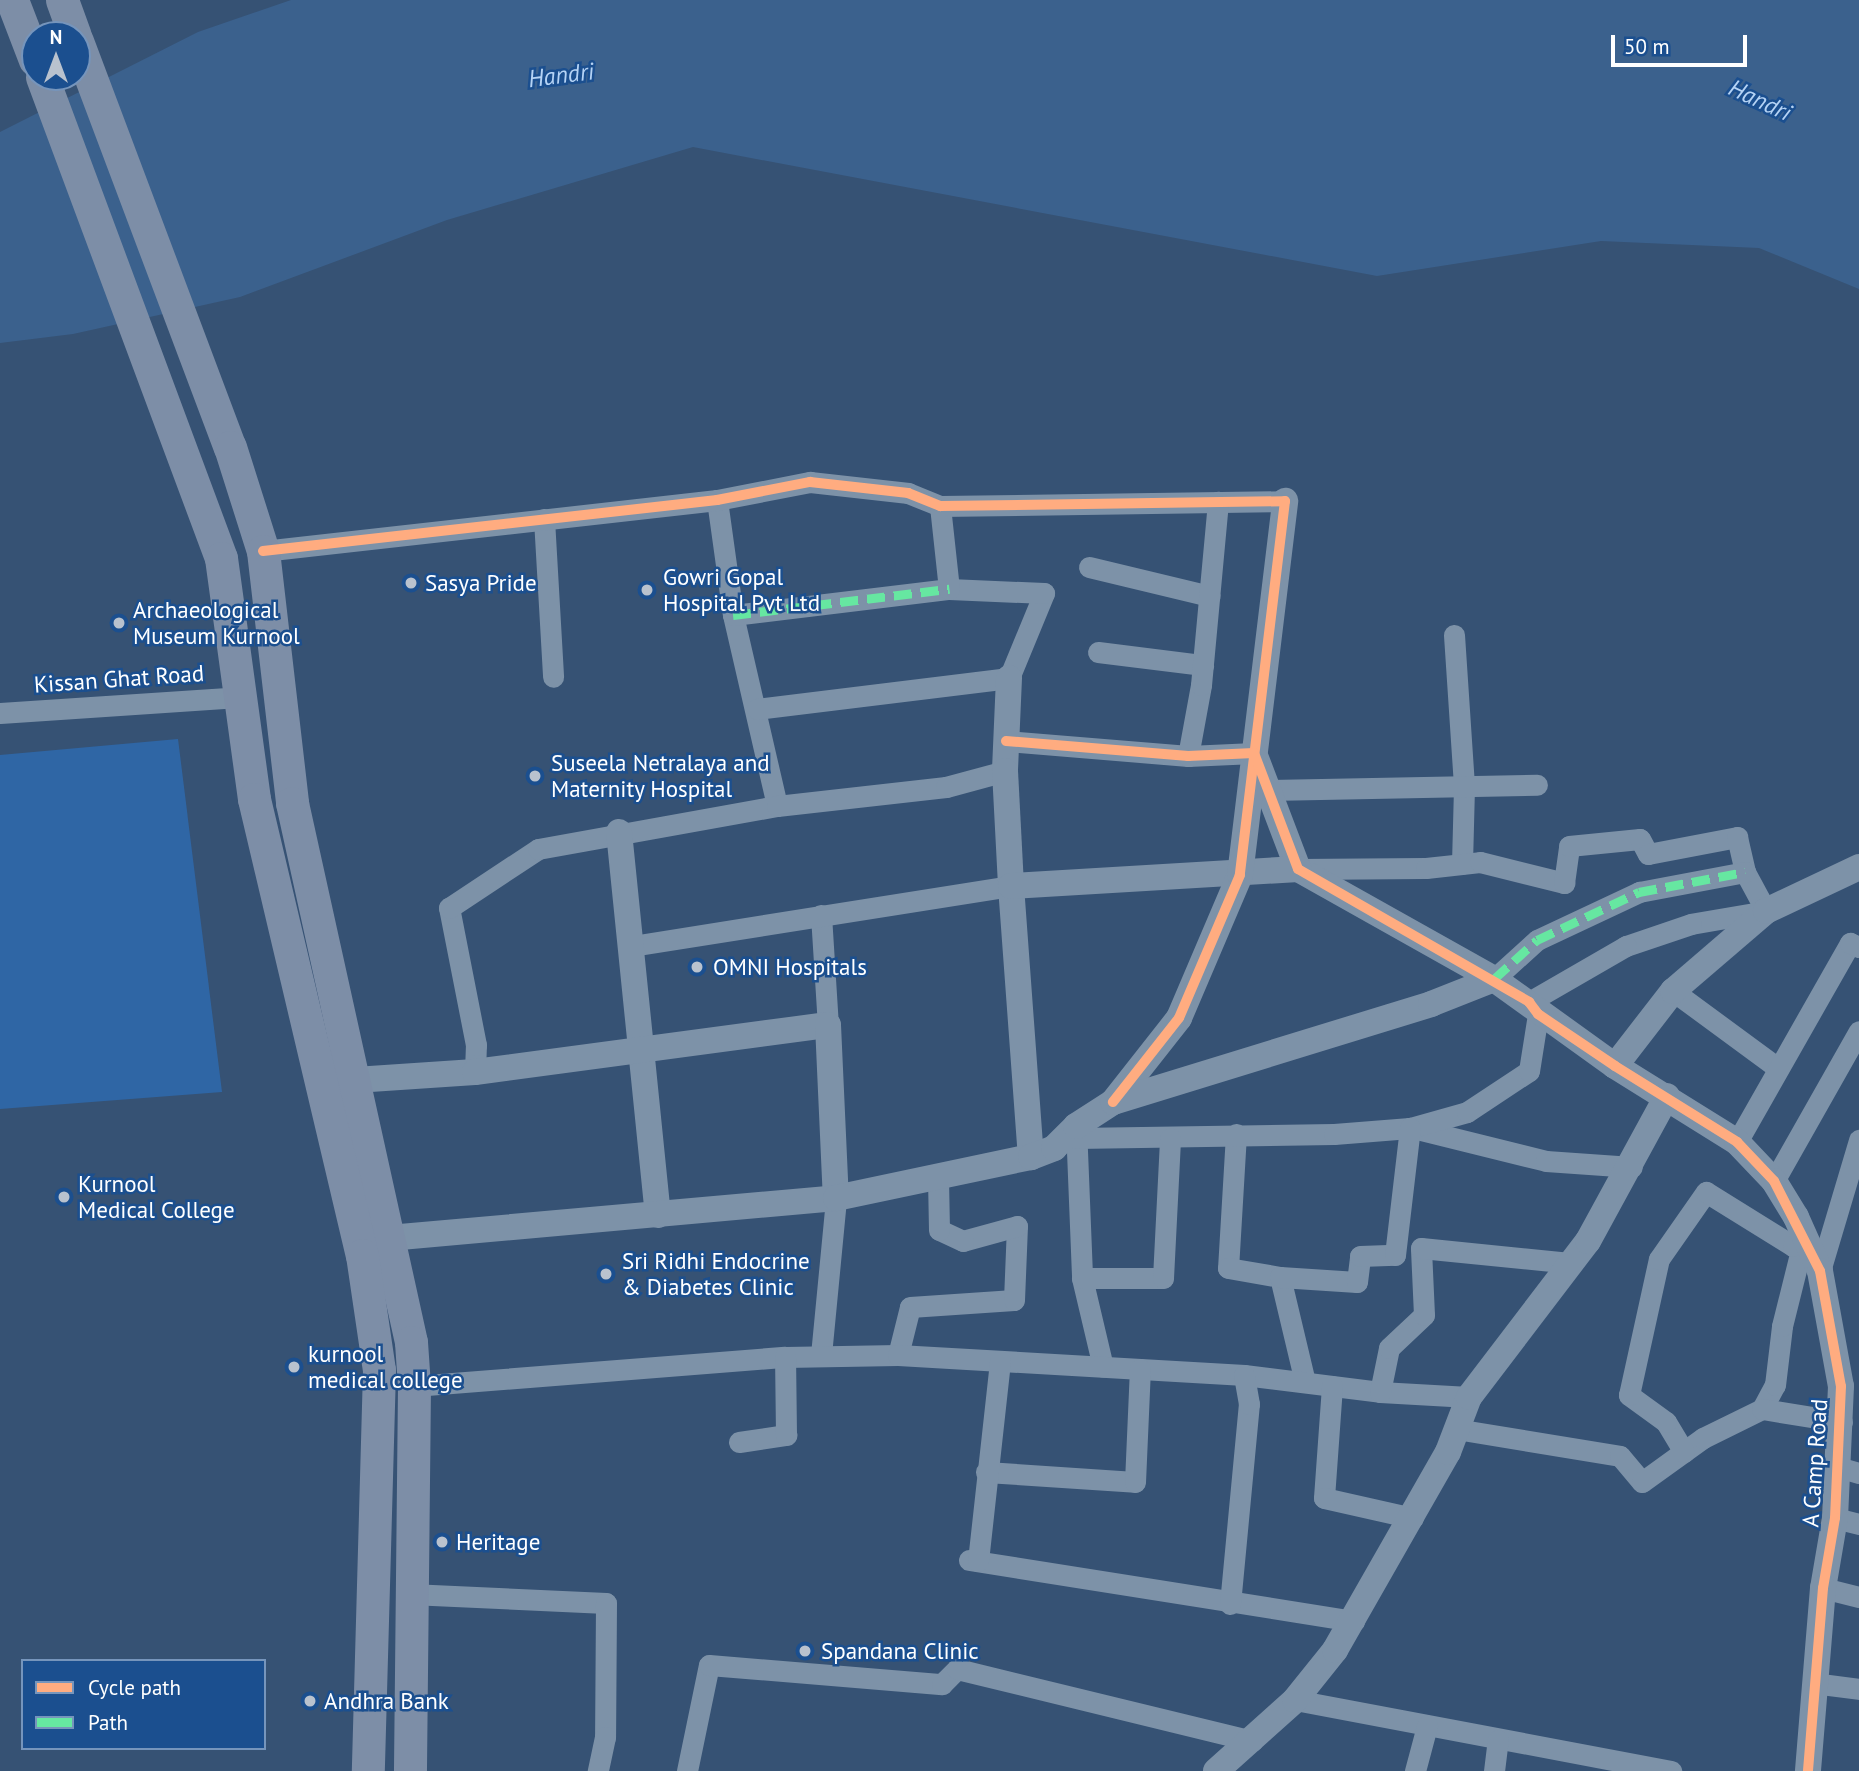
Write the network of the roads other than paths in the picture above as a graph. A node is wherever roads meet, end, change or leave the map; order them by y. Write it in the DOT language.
graph roads {
  1 [pos="12,0"];
  2 [pos="62,0"];
  3 [pos="70,21"];
  4 [pos="21,23"];
  5 [pos="91,78"];
  6 [pos="46,91"];
  7 [pos="717,500"];
  8 [pos="1285,501"];
  9 [pos="1218,502"];
  10 [pos="940,506"];
  11 [pos="544,519"];
  12 [pos="263,551"];
  13 [pos="1089,567"];
  14 [pos="949,589"];
  15 [pos="1210,596"];
  16 [pos="733,615"];
  17 [pos="1454,635"];
  18 [pos="276,646"];
  19 [pos="237,651"];
  20 [pos="1098,652"];
  21 [pos="1203,665"];
  22 [pos="553,677"];
  23 [pos="1009,678"];
  24 [pos="242,697"];
  25 [pos="757,709"];
  26 [pos="0,713"];
  27 [pos="1006,741"];
  28 [pos="1254,753"];
  29 [pos="1188,756"];
  30 [pos="1006,771"];
  31 [pos="1537,785"];
  32 [pos="1464,787"];
  33 [pos="1268,790"];
  34 [pos="778,806"];
  35 [pos="619,832"];
  36 [pos="1462,864"];
  37 [pos="1859,867"];
  38 [pos="1298,869"];
  39 [pos="1745,872"];
  40 [pos="1240,875"];
  41 [pos="1011,886"];
  42 [pos="1766,911"];
  43 [pos="821,915"];
  44 [pos="632,946"];
  45 [pos="1859,947"];
  46 [pos="1494,979"];
  47 [pos="1674,991"];
  48 [pos="1533,1008"];
  49 [pos="828,1025"];
  50 [pos="1859,1031"];
  51 [pos="643,1047"];
  52 [pos="1615,1066"];
  53 [pos="1777,1068"];
  54 [pos="475,1072"];
  55 [pos="355,1080"];
  56 [pos="1667,1096"];
  57 [pos="1113,1102"];
  58 [pos="1410,1128"];
  59 [pos="1076,1132"];
  60 [pos="1236,1134"];
  61 [pos="1170,1138"];
  62 [pos="1859,1140"];
  63 [pos="1737,1142"];
  64 [pos="1031,1157"];
  65 [pos="1632,1167"];
  66 [pos="938,1178"];
  67 [pos="1774,1181"];
  68 [pos="836,1198"];
  69 [pos="658,1215"];
  70 [pos="1804,1238"];
  71 [pos="374,1241"];
  72 [pos="1572,1263"];
  73 [pos="1820,1271"];
  74 [pos="1280,1277"];
  75 [pos="1082,1278"];
  76 [pos="821,1355"];
  77 [pos="898,1355"];
  78 [pos="785,1357"];
  79 [pos="1000,1361"];
  80 [pos="1103,1367"];
  81 [pos="1140,1369"];
  82 [pos="1244,1375"];
  83 [pos="1305,1382"];
  84 [pos="414,1386"];
  85 [pos="1332,1386"];
  86 [pos="1850,1388"];
  87 [pos="1380,1392"];
  88 [pos="1469,1397"];
  89 [pos="1762,1409"];
  90 [pos="1842,1422"];
  91 [pos="1456,1429"];
  92 [pos="739,1442"];
  93 [pos="1684,1452"];
  94 [pos="1849,1470"];
  95 [pos="986,1472"];
  96 [pos="1413,1518"];
  97 [pos="1847,1521"];
  98 [pos="1823,1588"];
  99 [pos="410,1594"];
  100 [pos="1859,1597"];
  101 [pos="1230,1604"];
  102 [pos="1354,1621"];
  103 [pos="1813,1683"];
  104 [pos="1859,1689"];
  105 [pos="1295,1700"];
  106 [pos="1427,1726"];
  107 [pos="1498,1740"];
  108 [pos="1252,1741"];
  109 [pos="368,1771"];
  110 [pos="410,1771"];
  111 [pos="598,1771"];
  112 [pos="687,1771"];
  113 [pos="1216,1771"];
  114 [pos="1415,1771"];
  115 [pos="1494,1771"];
  116 [pos="1671,1771"];
  117 [pos="1808,1771"];
  1 -- 4 [label="main road"];
  2 -- 3 [label="main road"];
  5 -- 12 [label="main road"];
  6 -- 19 [label="main road"];
  7 -- 10 [label="street"];
  7 -- 11 [label="street"];
  7 -- 16 [label="street"];
  8 -- 9 [label="street"];
  8 -- 28 [label="street"];
  9 -- 10 [label="street"];
  9 -- 15 [label="street"];
  10 -- 14 [label="street"];
  11 -- 12 [label="street"];
  11 -- 22 [label="street"];
  12 -- 18 [label="main road"];
  13 -- 15 [label="street"];
  14 -- 16 [label="street"];
  14 -- 23 [label="street"];
  15 -- 21 [label="street"];
  16 -- 25 [label="street"];
  17 -- 32 [label="street"];
  18 -- 19 [label="main road"];
  18 -- 55 [label="main road"];
  19 -- 24 [label="main road"];
  20 -- 21 [label="street"];
  21 -- 29 [label="street"];
  23 -- 25 [label="street"];
  23 -- 27 [label="street"];
  24 -- 26 [label="street, Kissan Ghat Road"];
  24 -- 71 [label="main road"];
  25 -- 34 [label="street"];
  27 -- 29 [label="street"];
  27 -- 30 [label="street"];
  28 -- 29 [label="street"];
  28 -- 33 [label="street"];
  28 -- 40 [label="street"];
  30 -- 34 [label="street"];
  30 -- 41 [label="street"];
  31 -- 32 [label="street"];
  32 -- 33 [label="street"];
  32 -- 36 [label="street"];
  33 -- 38 [label="street"];
  34 -- 35 [label="street"];
  35 -- 44 [label="street"];
  35 -- 54 [label="street"];
  36 -- 38 [label="street"];
  36 -- 39 [label="street"];
  37 -- 42 [label="street"];
  38 -- 40 [label="street"];
  38 -- 46 [label="street, A Camp Road"];
  39 -- 42 [label="street"];
  39 -- 46 [label="street"];
  40 -- 41 [label="street"];
  40 -- 57 [label="street"];
  41 -- 43 [label="street"];
  41 -- 64 [label="street"];
  42 -- 47 [label="street"];
  42 -- 48 [label="street"];
  43 -- 44 [label="street"];
  43 -- 49 [label="street"];
  44 -- 51 [label="street"];
  45 -- 53 [label="street"];
  46 -- 48 [label="street, A Camp Road"];
  46 -- 57 [label="street"];
  47 -- 52 [label="street"];
  47 -- 53 [label="street"];
  48 -- 52 [label="street, A Camp Road"];
  48 -- 58 [label="street"];
  49 -- 51 [label="street"];
  49 -- 68 [label="street"];
  50 -- 67 [label="street"];
  51 -- 54 [label="street"];
  51 -- 69 [label="street"];
  52 -- 56 [label="street, A Camp Road"];
  53 -- 63 [label="street"];
  54 -- 55 [label="street"];
  55 -- 71 [label="main road"];
  56 -- 63 [label="street, A Camp Road"];
  56 -- 65 [label="street"];
  57 -- 59 [label="street"];
  58 -- 60 [label="street"];
  58 -- 65 [label="street"];
  58 -- 74 [label="street"];
  59 -- 61 [label="street"];
  59 -- 64 [label="street"];
  59 -- 75 [label="street"];
  60 -- 61 [label="street"];
  60 -- 74 [label="street"];
  61 -- 75 [label="street"];
  62 -- 73 [label="street"];
  63 -- 67 [label="street, A Camp Road"];
  64 -- 66 [label="street"];
  65 -- 72 [label="street"];
  66 -- 68 [label="street"];
  66 -- 77 [label="street"];
  67 -- 70 [label="street, A Camp Road"];
  68 -- 69 [label="street"];
  68 -- 76 [label="street"];
  69 -- 71 [label="street"];
  70 -- 73 [label="street, A Camp Road"];
  70 -- 89 [label="street"];
  70 -- 93 [label="street"];
  71 -- 84 [label="main road"];
  71 -- 109 [label="main road"];
  72 -- 87 [label="street"];
  72 -- 88 [label="street"];
  73 -- 86 [label="street, A Camp Road"];
  74 -- 83 [label="street"];
  75 -- 80 [label="street"];
  76 -- 77 [label="street"];
  76 -- 78 [label="street"];
  77 -- 79 [label="street"];
  78 -- 84 [label="street"];
  78 -- 92 [label="street"];
  79 -- 80 [label="street"];
  79 -- 95 [label="street"];
  80 -- 81 [label="street"];
  81 -- 82 [label="street"];
  81 -- 95 [label="street"];
  82 -- 83 [label="street"];
  82 -- 101 [label="street"];
  83 -- 85 [label="street"];
  84 -- 99 [label="main road"];
  85 -- 87 [label="street"];
  85 -- 96 [label="street"];
  86 -- 90 [label="street, A Camp Road"];
  87 -- 88 [label="street"];
  88 -- 91 [label="street"];
  89 -- 90 [label="street"];
  89 -- 93 [label="street"];
  90 -- 94 [label="street, A Camp Road"];
  91 -- 93 [label="street"];
  91 -- 96 [label="street"];
  94 -- 97 [label="street, A Camp Road"];
  95 -- 101 [label="street"];
  96 -- 102 [label="street"];
  97 -- 98 [label="street, A Camp Road"];
  98 -- 100 [label="street"];
  98 -- 103 [label="street, A Camp Road"];
  99 -- 110 [label="main road"];
  99 -- 111 [label="street"];
  101 -- 102 [label="street"];
  102 -- 105 [label="street"];
  103 -- 104 [label="street"];
  103 -- 117 [label="street, A Camp Road"];
  105 -- 106 [label="street"];
  105 -- 108 [label="street"];
  106 -- 107 [label="street"];
  106 -- 114 [label="street"];
  107 -- 115 [label="street"];
  107 -- 116 [label="street"];
  108 -- 112 [label="street"];
  108 -- 113 [label="street"];
}
